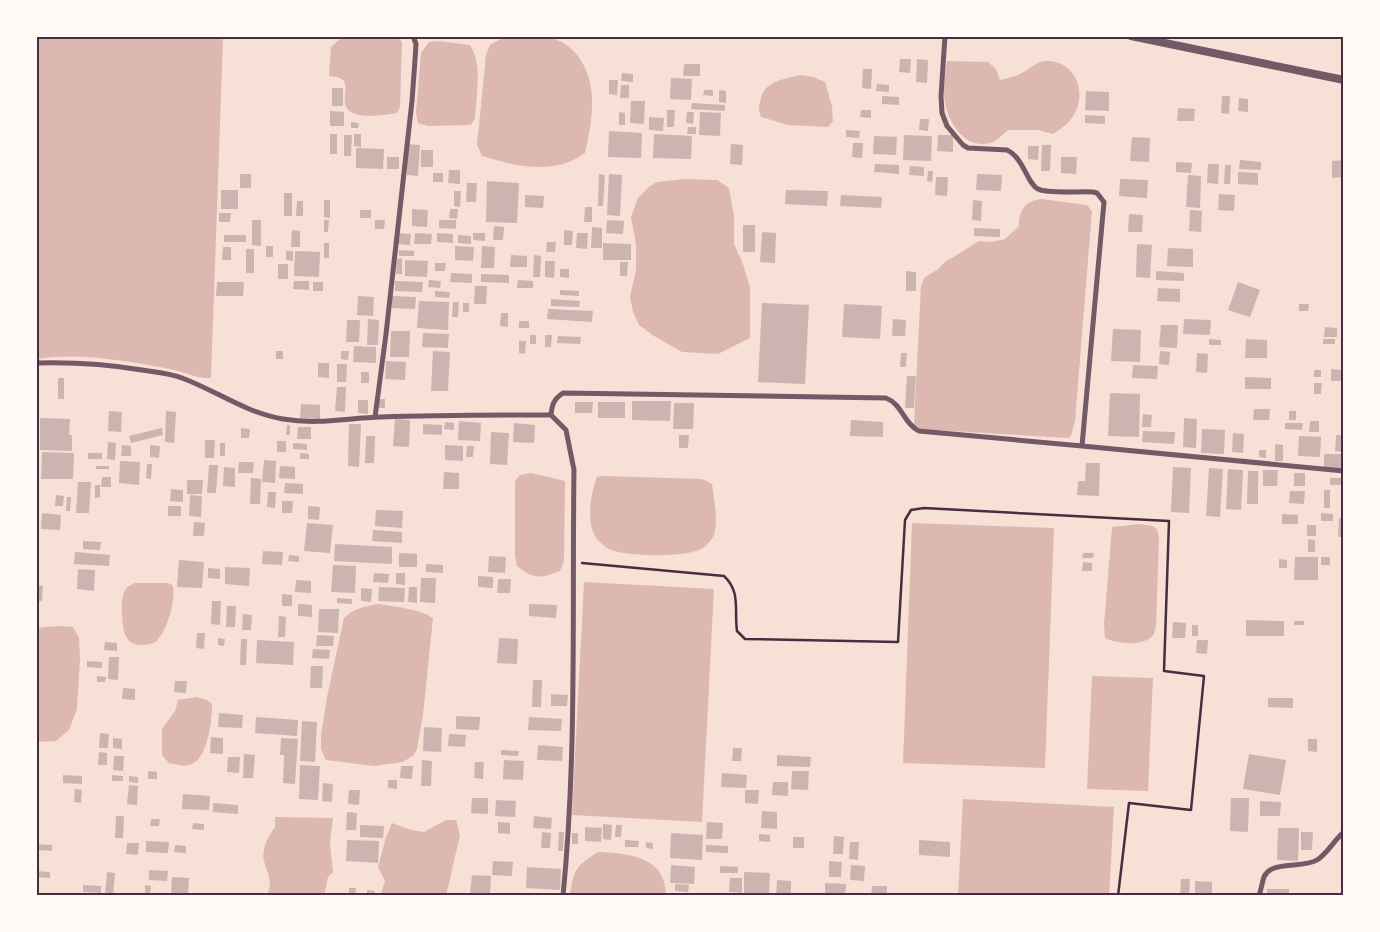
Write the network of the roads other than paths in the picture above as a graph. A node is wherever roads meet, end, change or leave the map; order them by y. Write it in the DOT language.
graph roads {
  1 [pos="414,36"];
  2 [pos="945,36"];
  3 [pos="1131,36"];
  4 [pos="1344,80"];
  5 [pos="36,363"];
  6 [pos="551,415"];
  7 [pos="375,417"];
  8 [pos="1082,446"];
  9 [pos="1344,471"];
  10 [pos="1344,832"];
  11 [pos="563,896"];
  12 [pos="1259,896"];
  1 -- 7 [label="street"];
  2 -- 8 [label="street"];
  3 -- 4 [label="street"];
  5 -- 7 [label="street"];
  6 -- 7 [label="street"];
  6 -- 8 [label="street"];
  6 -- 11 [label="street"];
  8 -- 9 [label="street"];
  10 -- 12 [label="street"];
}
